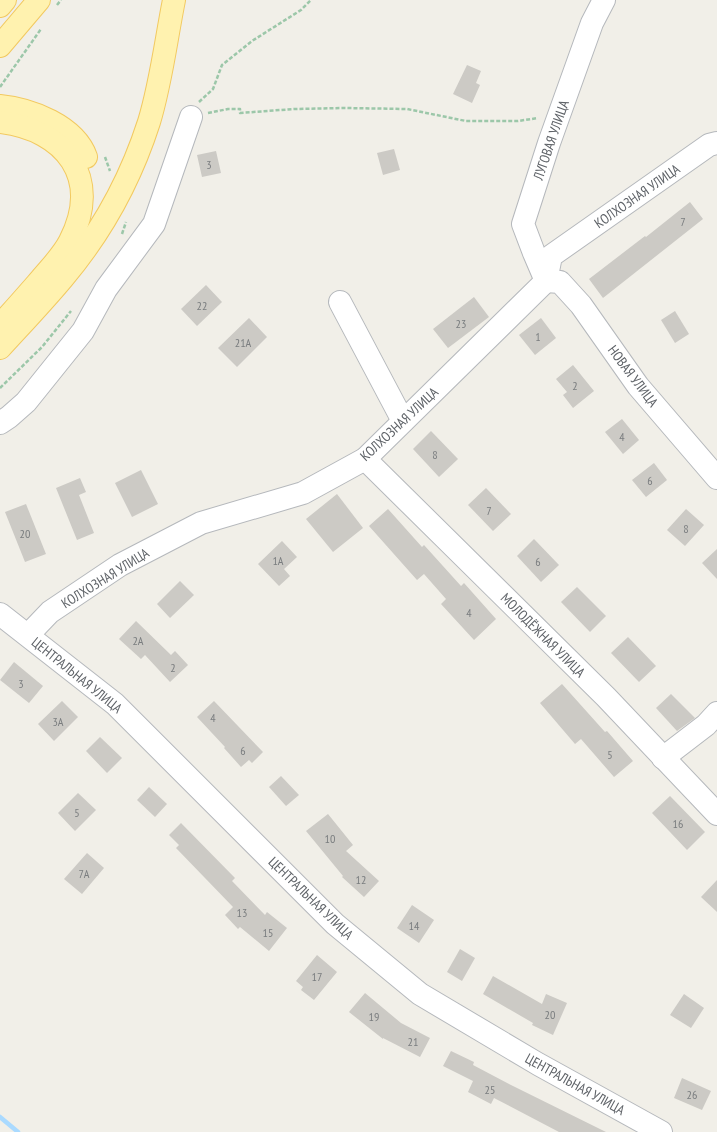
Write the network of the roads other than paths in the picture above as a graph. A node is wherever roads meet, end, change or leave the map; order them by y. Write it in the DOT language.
graph roads {
  1 [pos="5,0"];
  2 [pos="174,0"];
  3 [pos="604,0"];
  4 [pos="48,3"];
  5 [pos="0,6"];
  6 [pos="0,46"];
  7 [pos="0,106"];
  8 [pos="191,117"];
  9 [pos="0,122"];
  10 [pos="717,143"];
  11 [pos="64,277"];
  12 [pos="546,281"];
  13 [pos="340,302"];
  14 [pos="0,325"];
  15 [pos="0,348"];
  16 [pos="403,421"];
  17 [pos="0,423"];
  18 [pos="365,459"];
  19 [pos="717,478"];
  20 [pos="0,614"];
  21 [pos="28,634"];
  22 [pos="717,713"];
  23 [pos="663,758"];
  24 [pos="717,814"];
  25 [pos="660,1132"];
  1 -- 5 [label="main road"];
  2 -- 11 [label="main road"];
  3 -- 12 [label="street, ЛУГОВАЯ УЛИЦА"];
  4 -- 6 [label="main road"];
  7 -- 11 [label="main road"];
  8 -- 17 [label="street"];
  9 -- 14 [label="main road"];
  10 -- 12 [label="street, КОЛХОЗНАЯ УЛИЦА"];
  11 -- 15 [label="main road"];
  12 -- 16 [label="street, КОЛХОЗНАЯ УЛИЦА"];
  12 -- 19 [label="street, НОВАЯ УЛИЦА"];
  13 -- 16 [label="street"];
  16 -- 18 [label="street, КОЛХОЗНАЯ УЛИЦА"];
  18 -- 21 [label="street, КОЛХОЗНАЯ УЛИЦА"];
  18 -- 23 [label="street, МОЛОДЁЖНАЯ УЛИЦА"];
  20 -- 21 [label="street, ЦЕНТРАЛЬНАЯ УЛИЦА"];
  21 -- 25 [label="street, ЦЕНТРАЛЬНАЯ УЛИЦА"];
  22 -- 23 [label="street"];
  23 -- 24 [label="street, МОЛОДЁЖНАЯ УЛИЦА"];
}
